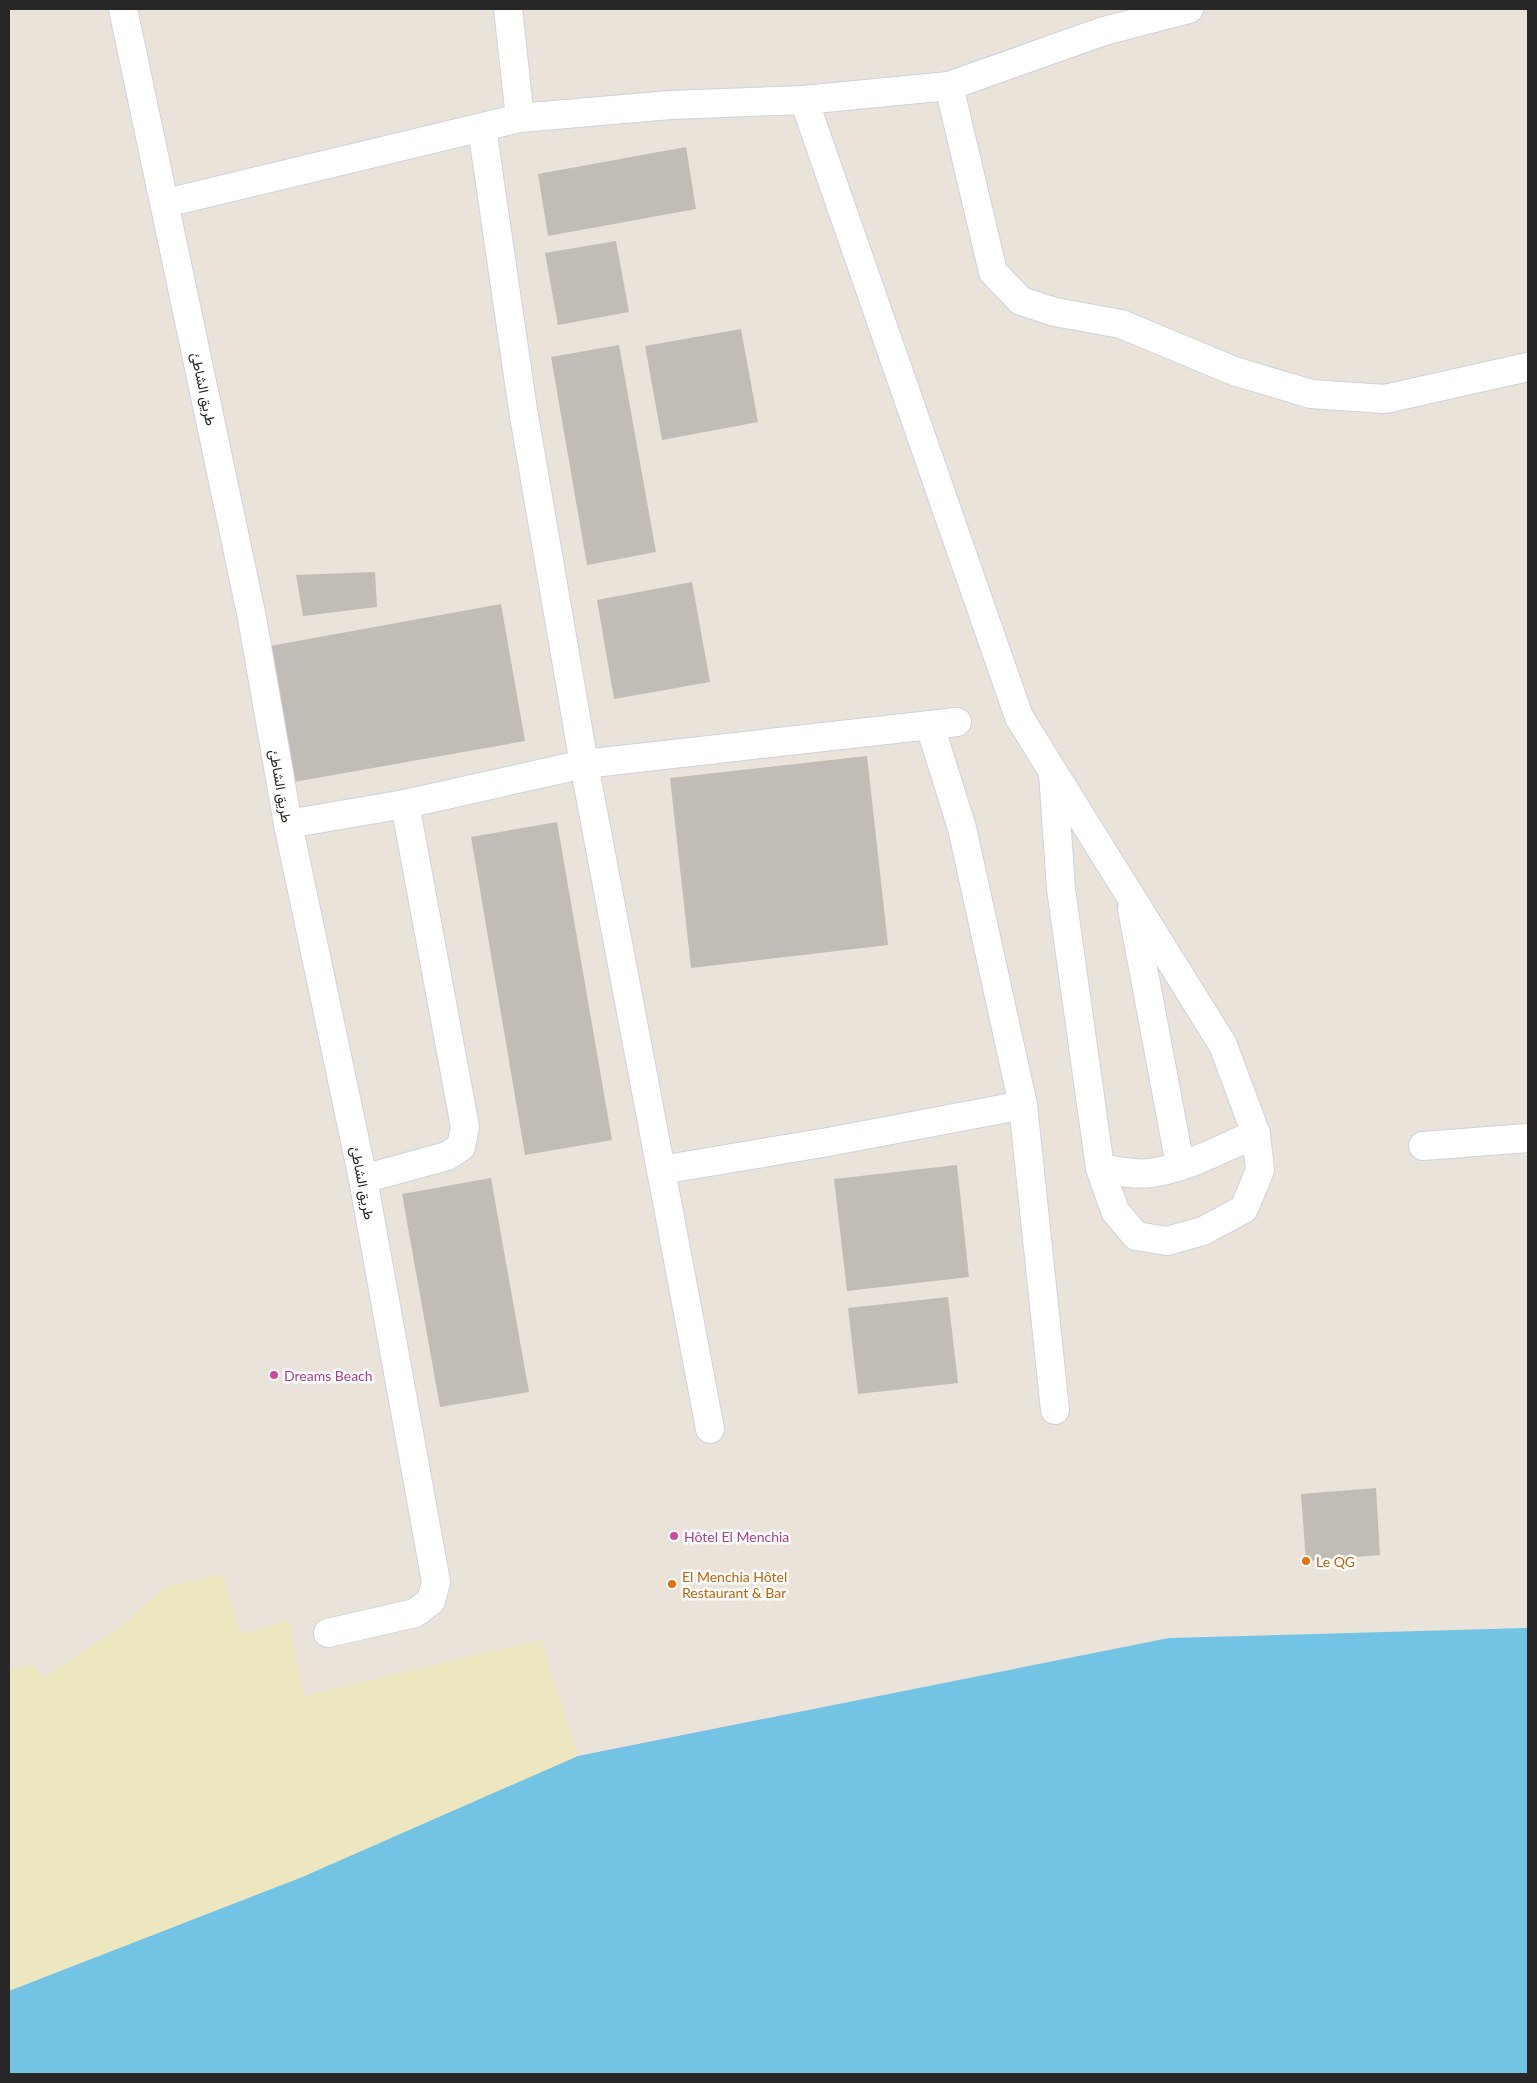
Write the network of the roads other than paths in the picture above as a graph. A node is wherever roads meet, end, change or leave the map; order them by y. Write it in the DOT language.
graph roads {
  1 [pos="123,9"];
  2 [pos="508,9"];
  3 [pos="1189,9"];
  4 [pos="949,86"];
  5 [pos="804,100"];
  6 [pos="520,118"];
  7 [pos="482,128"];
  8 [pos="166,203"];
  9 [pos="1528,367"];
  10 [pos="957,722"];
  11 [pos="930,726"];
  12 [pos="584,764"];
  13 [pos="1052,769"];
  14 [pos="405,804"];
  15 [pos="288,824"];
  16 [pos="1129,892"];
  17 [pos="1023,1105"];
  18 [pos="1256,1134"];
  19 [pos="1528,1138"];
  20 [pos="1423,1146"];
  21 [pos="1180,1166"];
  22 [pos="1100,1168"];
  23 [pos="661,1170"];
  24 [pos="363,1179"];
  25 [pos="1056,1410"];
  26 [pos="710,1429"];
  27 [pos="328,1633"];
  1 -- 8 [label="street, طريق الشاطئ"];
  2 -- 6 [label="street"];
  3 -- 4 [label="street"];
  4 -- 5 [label="street"];
  4 -- 9 [label="street"];
  5 -- 6 [label="street"];
  5 -- 13 [label="street"];
  6 -- 7 [label="street"];
  7 -- 8 [label="street"];
  7 -- 12 [label="street"];
  8 -- 15 [label="street, طريق الشاطئ"];
  10 -- 11 [label="street"];
  11 -- 12 [label="street"];
  11 -- 17 [label="street"];
  12 -- 14 [label="street"];
  12 -- 23 [label="street"];
  13 -- 16 [label="street"];
  13 -- 22 [label="street"];
  14 -- 15 [label="street"];
  14 -- 24 [label="street"];
  15 -- 24 [label="street, طريق الشاطئ"];
  16 -- 18 [label="street"];
  16 -- 21 [label="street"];
  17 -- 23 [label="street"];
  17 -- 25 [label="street"];
  18 -- 21 [label="street"];
  18 -- 22 [label="street"];
  19 -- 20 [label="street"];
  21 -- 22 [label="street"];
  23 -- 26 [label="street"];
  24 -- 27 [label="street, طريق الشاطئ"];
}
